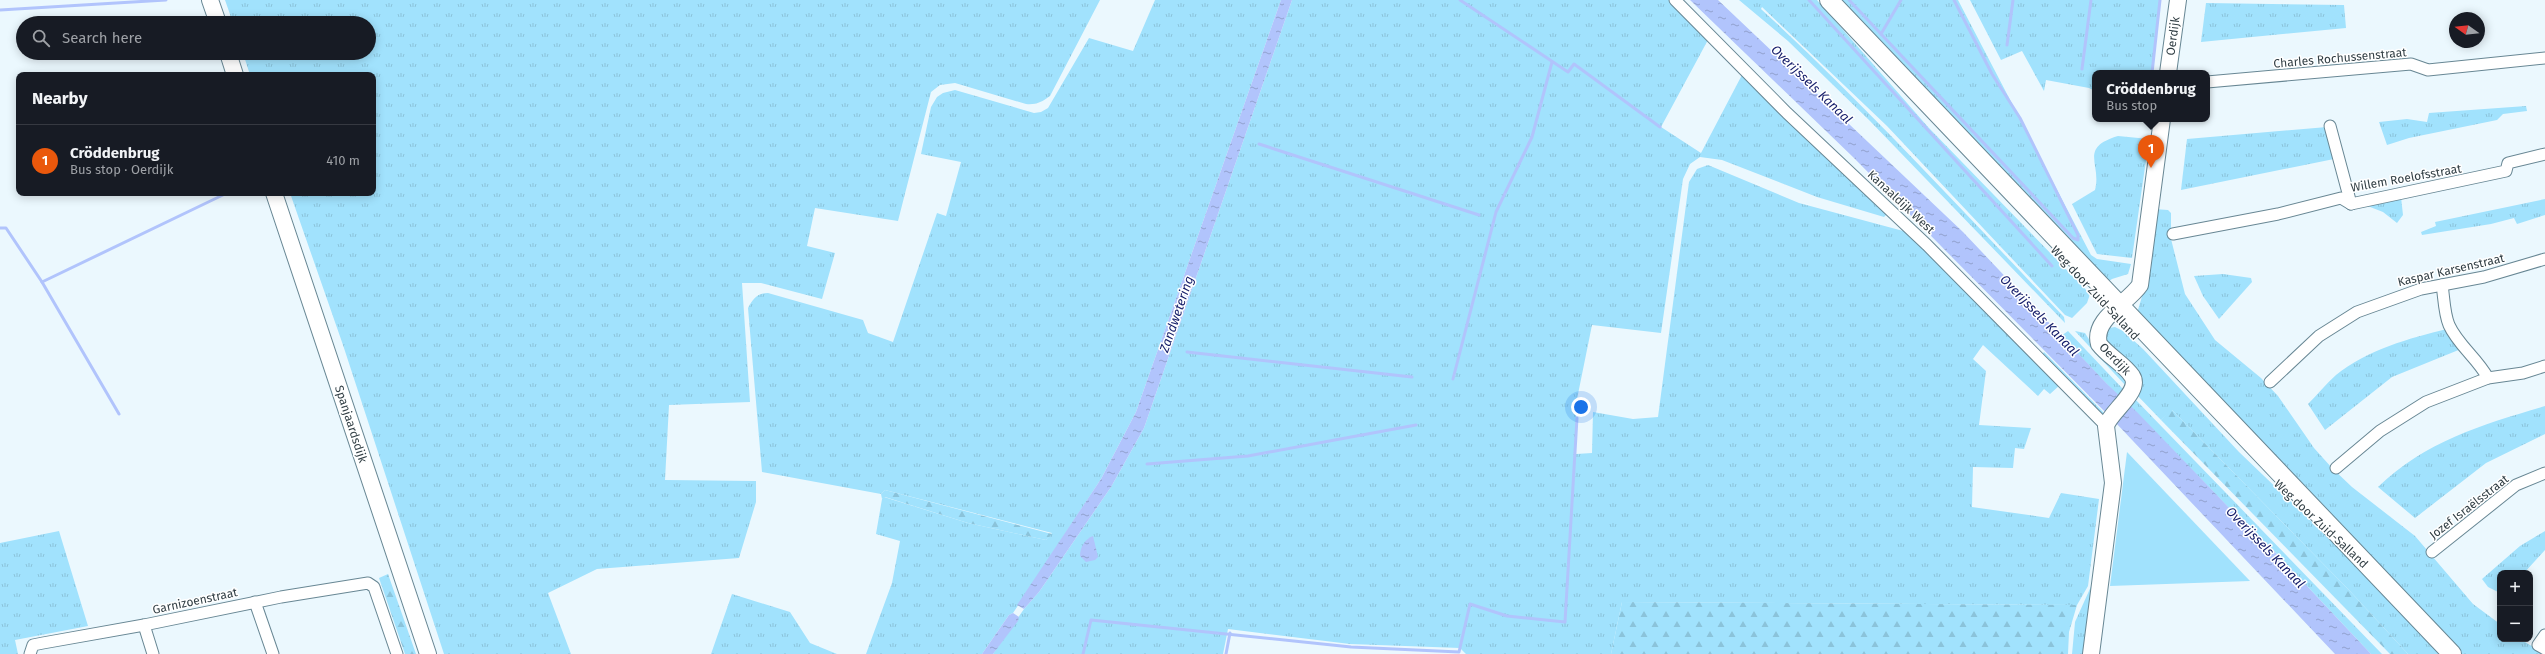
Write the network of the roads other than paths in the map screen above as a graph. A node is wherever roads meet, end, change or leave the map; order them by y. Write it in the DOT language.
graph roads {
  1 [pos="210,0"];
  2 [pos="1675,0"];
  3 [pos="1823,0"];
  4 [pos="1829,0"];
  5 [pos="2178,0"];
  6 [pos="216,16"];
  7 [pos="2545,58"];
  8 [pos="230,60"];
  9 [pos="2168,70"];
  10 [pos="234,72"];
  11 [pos="2210,82"];
  12 [pos="2162,122"];
  13 [pos="2330,126"];
  14 [pos="2545,154"];
  15 [pos="275,196"];
  16 [pos="2351,204"];
  17 [pos="2173,234"];
  18 [pos="2545,259"];
  19 [pos="2442,285"];
  20 [pos="2117,309"];
  21 [pos="2545,366"];
  22 [pos="2488,378"];
  23 [pos="2270,382"];
  24 [pos="2108,421"];
  25 [pos="2336,468"];
  26 [pos="2545,473"];
  27 [pos="2432,552"];
  28 [pos="255,602"];
  29 [pos="144,625"];
  30 [pos="2545,635"];
  31 [pos="2541,647"];
  32 [pos="30,653"];
  33 [pos="153,654"];
  34 [pos="273,654"];
  35 [pos="397,654"];
  36 [pos="428,654"];
  37 [pos="2091,654"];
  38 [pos="2452,654"];
  1 -- 6 [label="street"];
  2 -- 24 [label="street, Kanaaldijk West"];
  3 -- 20 [label="main road, Weg door Zuid-Salland"];
  4 -- 20 [label="main road, Weg door Zuid-Salland"];
  5 -- 9 [label="street, Oerdijk"];
  7 -- 11 [label="street, Charles Rochussenstraat"];
  8 -- 10 [label="street"];
  12 -- 20 [label="street, Oerdijk"];
  13 -- 16 [label="street"];
  14 -- 16 [label="street, Willem Roelofsstraat"];
  15 -- 36 [label="street, Spanjaardsdijk"];
  16 -- 17 [label="street, Willem Roelofsstraat"];
  18 -- 19 [label="street, Kaspar Karsenstraat"];
  19 -- 22 [label="street"];
  19 -- 23 [label="street, Kaspar Karsenstraat"];
  20 -- 24 [label="street, Oerdijk"];
  20 -- 38 [label="main road, Weg door Zuid-Salland"];
  21 -- 22 [label="street"];
  22 -- 25 [label="street"];
  24 -- 37 [label="street"];
  26 -- 27 [label="street, Jozef Israëlsstraat"];
  28 -- 29 [label="street, Garnizoenstraat"];
  28 -- 34 [label="street"];
  28 -- 35 [label="street, Garnizoenstraat"];
  29 -- 32 [label="street, Garnizoenstraat"];
  29 -- 33 [label="street"];
  30 -- 31 [label="street"];
}
